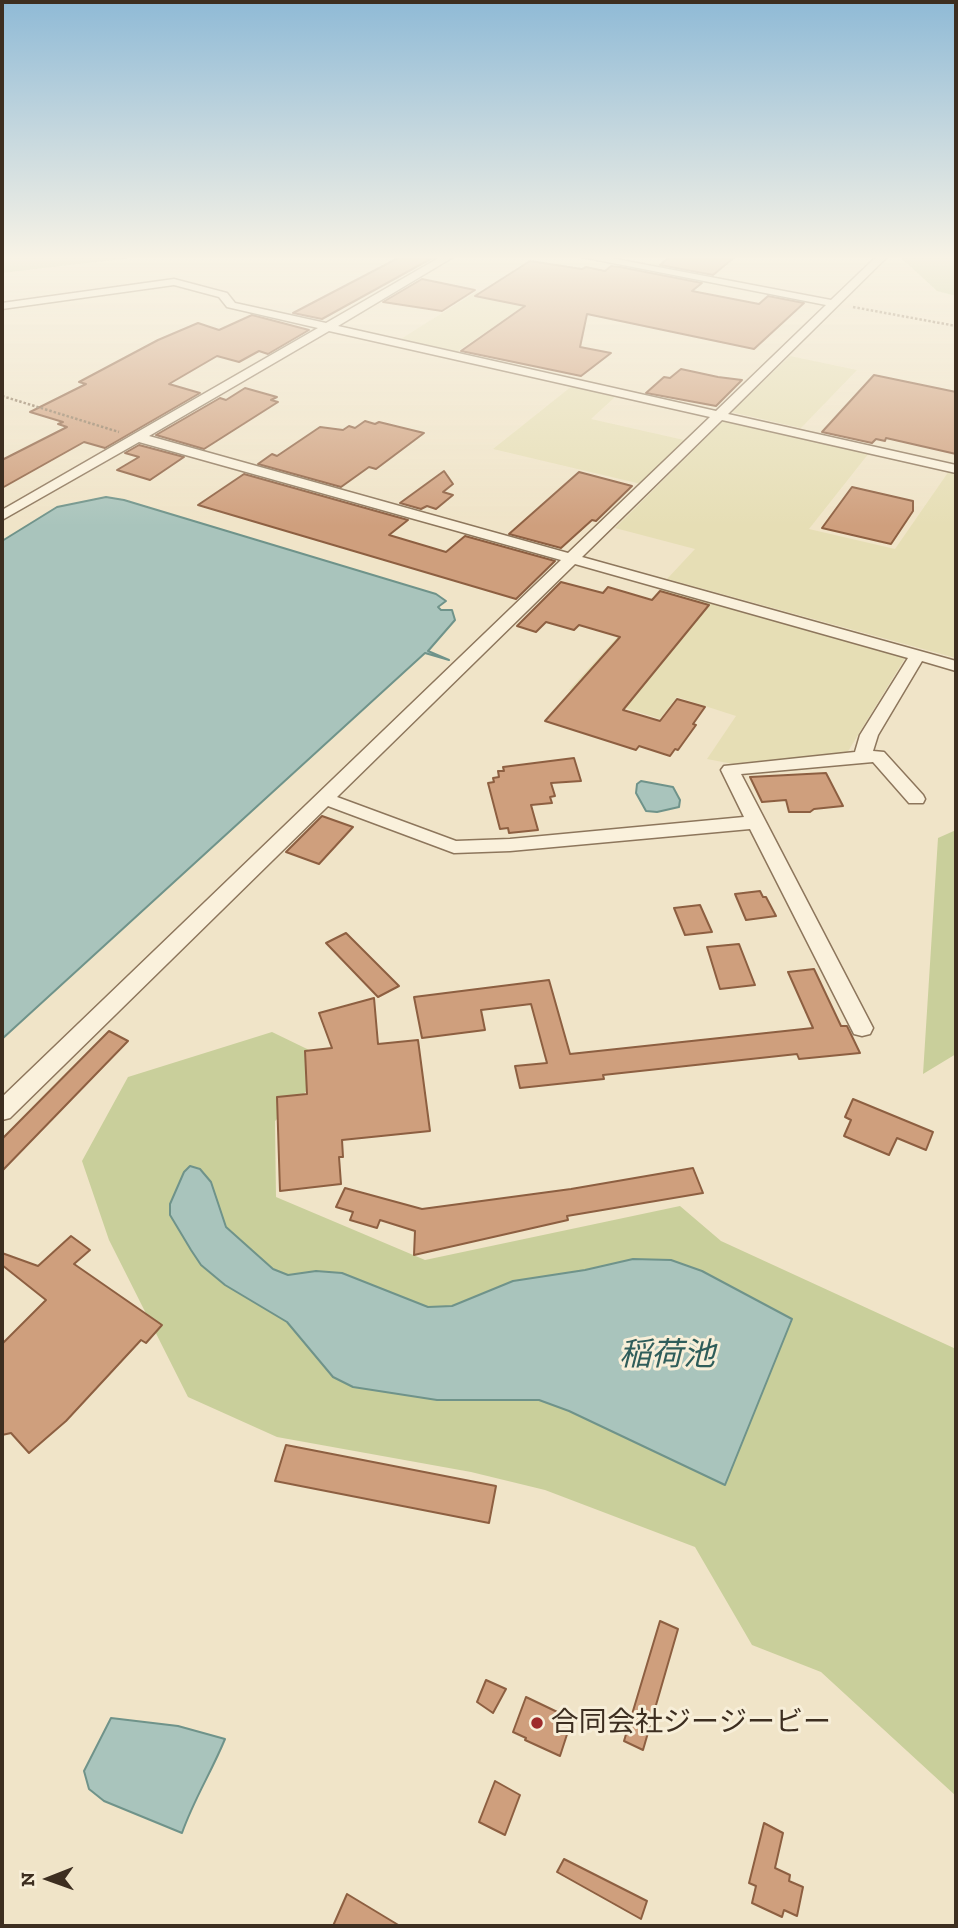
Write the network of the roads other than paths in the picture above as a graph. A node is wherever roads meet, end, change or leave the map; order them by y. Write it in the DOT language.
graph roads {
  1 [pos="298,346"];
  2 [pos="410,346"];
  3 [pos="792,346"];
  4 [pos="721,416"];
  5 [pos="136,437"];
  6 [pos="956,469"];
  7 [pos="2,516"];
  8 [pos="570,559"];
  9 [pos="918,656"];
  10 [pos="956,666"];
  11 [pos="863,757"];
  12 [pos="323,798"];
  13 [pos="916,799"];
  14 [pos="756,822"];
  15 [pos="862,1028"];
  16 [pos="2,1111"];
  1 -- 5 [label="street"];
  2 -- 4 [label="street"];
  3 -- 4 [label="street"];
  4 -- 6 [label="street"];
  4 -- 8 [label="street"];
  5 -- 7 [label="street"];
  5 -- 8 [label="street"];
  8 -- 9 [label="street"];
  8 -- 12 [label="street"];
  9 -- 10 [label="street"];
  9 -- 11 [label="street"];
  11 -- 13 [label="street"];
  11 -- 14 [label="street"];
  12 -- 14 [label="street"];
  12 -- 16 [label="street"];
  14 -- 15 [label="street"];
}
